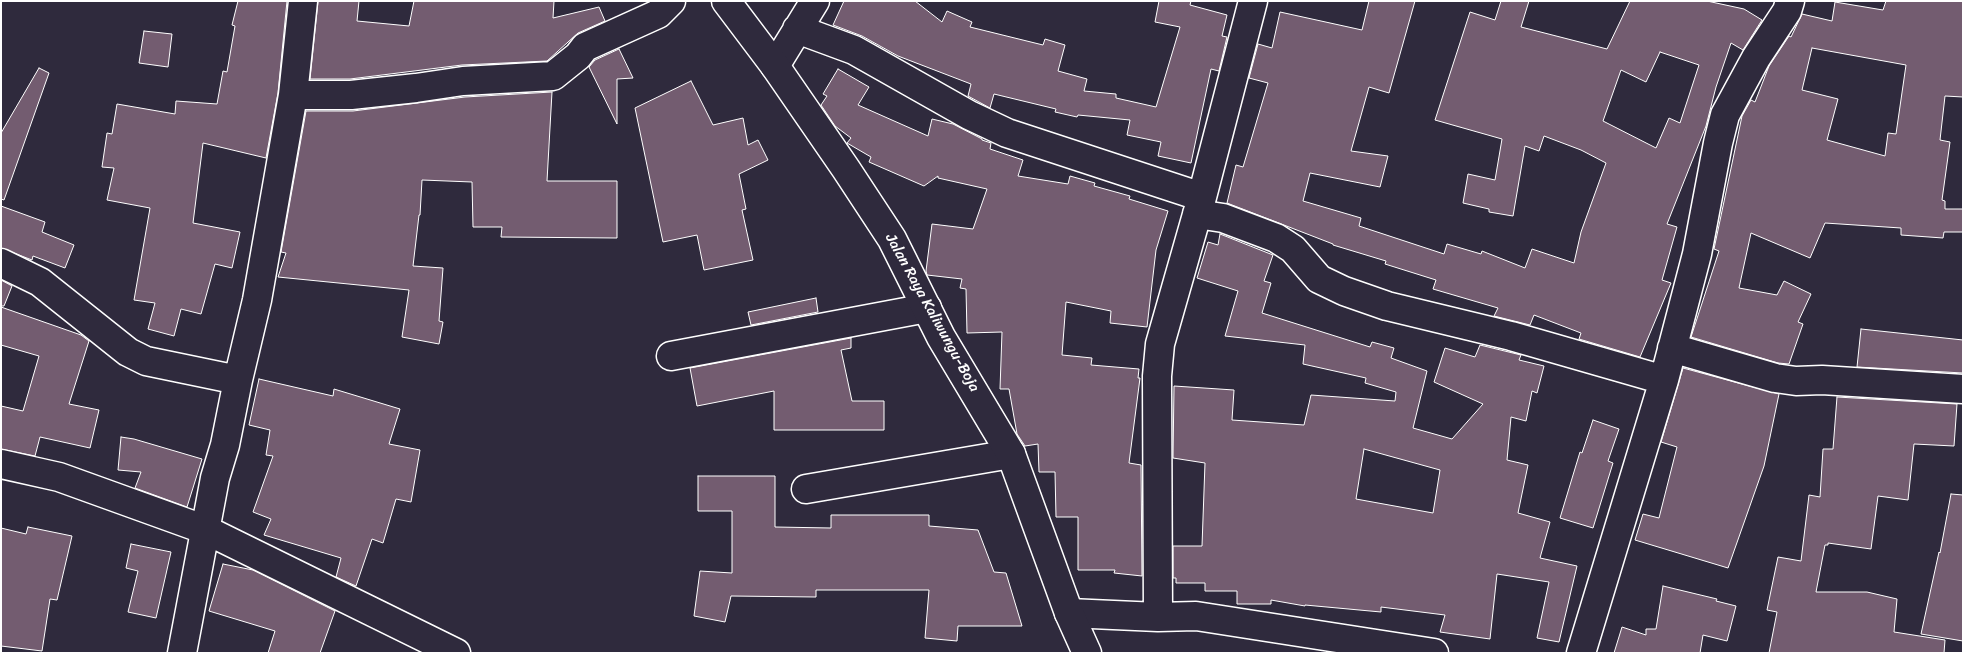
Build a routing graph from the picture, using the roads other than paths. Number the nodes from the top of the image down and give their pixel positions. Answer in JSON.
{"nodes":[{"id":1,"x":303,"y":1,"type":"edge"},
{"id":2,"x":671,"y":1,"type":"edge"},
{"id":3,"x":726,"y":1,"type":"edge"},
{"id":4,"x":815,"y":1,"type":"edge"},
{"id":5,"x":1253,"y":1,"type":"edge"},
{"id":6,"x":1790,"y":1,"type":"edge"},
{"id":7,"x":797,"y":29,"type":"junction"},
{"id":8,"x":775,"y":66,"type":"junction"},
{"id":9,"x":293,"y":95,"type":"junction"},
{"id":10,"x":1199,"y":205,"type":"junction"},
{"id":11,"x":1,"y":263,"type":"edge"},
{"id":12,"x":927,"y":308,"type":"junction"},
{"id":13,"x":1672,"y":348,"type":"junction"},
{"id":14,"x":671,"y":356,"type":"dead end"},
{"id":15,"x":238,"y":380,"type":"junction"},
{"id":16,"x":1664,"y":380,"type":"junction"},
{"id":17,"x":1963,"y":390,"type":"edge"},
{"id":18,"x":1011,"y":454,"type":"junction"},
{"id":19,"x":1,"y":464,"type":"edge"},
{"id":20,"x":806,"y":489,"type":"dead end"},
{"id":21,"x":206,"y":530,"type":"junction"},
{"id":22,"x":1069,"y":613,"type":"junction"},
{"id":23,"x":1158,"y":617,"type":"junction"},
{"id":24,"x":182,"y":653,"type":"edge"},
{"id":25,"x":456,"y":653,"type":"edge"},
{"id":26,"x":1087,"y":653,"type":"edge"},
{"id":27,"x":1434,"y":653,"type":"edge"},
{"id":28,"x":1581,"y":653,"type":"edge"}],
"edges":[{"from":1,"to":9,"type":"street"},
{"from":2,"to":9,"type":"street"},
{"from":3,"to":8,"type":"street","name":"Jalan Raya Kaliwungu-Boja"},
{"from":4,"to":7,"type":"street"},
{"from":5,"to":10,"type":"street"},
{"from":6,"to":13,"type":"street"},
{"from":7,"to":8,"type":"street"},
{"from":7,"to":10,"type":"street"},
{"from":8,"to":12,"type":"street","name":"Jalan Raya Kaliwungu-Boja"},
{"from":9,"to":15,"type":"street"},
{"from":10,"to":16,"type":"street"},
{"from":10,"to":23,"type":"street"},
{"from":11,"to":15,"type":"street"},
{"from":12,"to":14,"type":"street"},
{"from":12,"to":18,"type":"street","name":"Jalan Raya Kaliwungu-Boja"},
{"from":13,"to":16,"type":"street"},
{"from":13,"to":17,"type":"street"},
{"from":15,"to":21,"type":"street"},
{"from":16,"to":28,"type":"street"},
{"from":18,"to":20,"type":"street"},
{"from":18,"to":22,"type":"street","name":"Jalan Raya Kaliwungu-Boja"},
{"from":19,"to":21,"type":"street"},
{"from":21,"to":24,"type":"street"},
{"from":21,"to":25,"type":"street"},
{"from":22,"to":23,"type":"street"},
{"from":22,"to":26,"type":"street","name":"Jalan Raya Kaliwungu-Boja"},
{"from":23,"to":27,"type":"street"}]}
